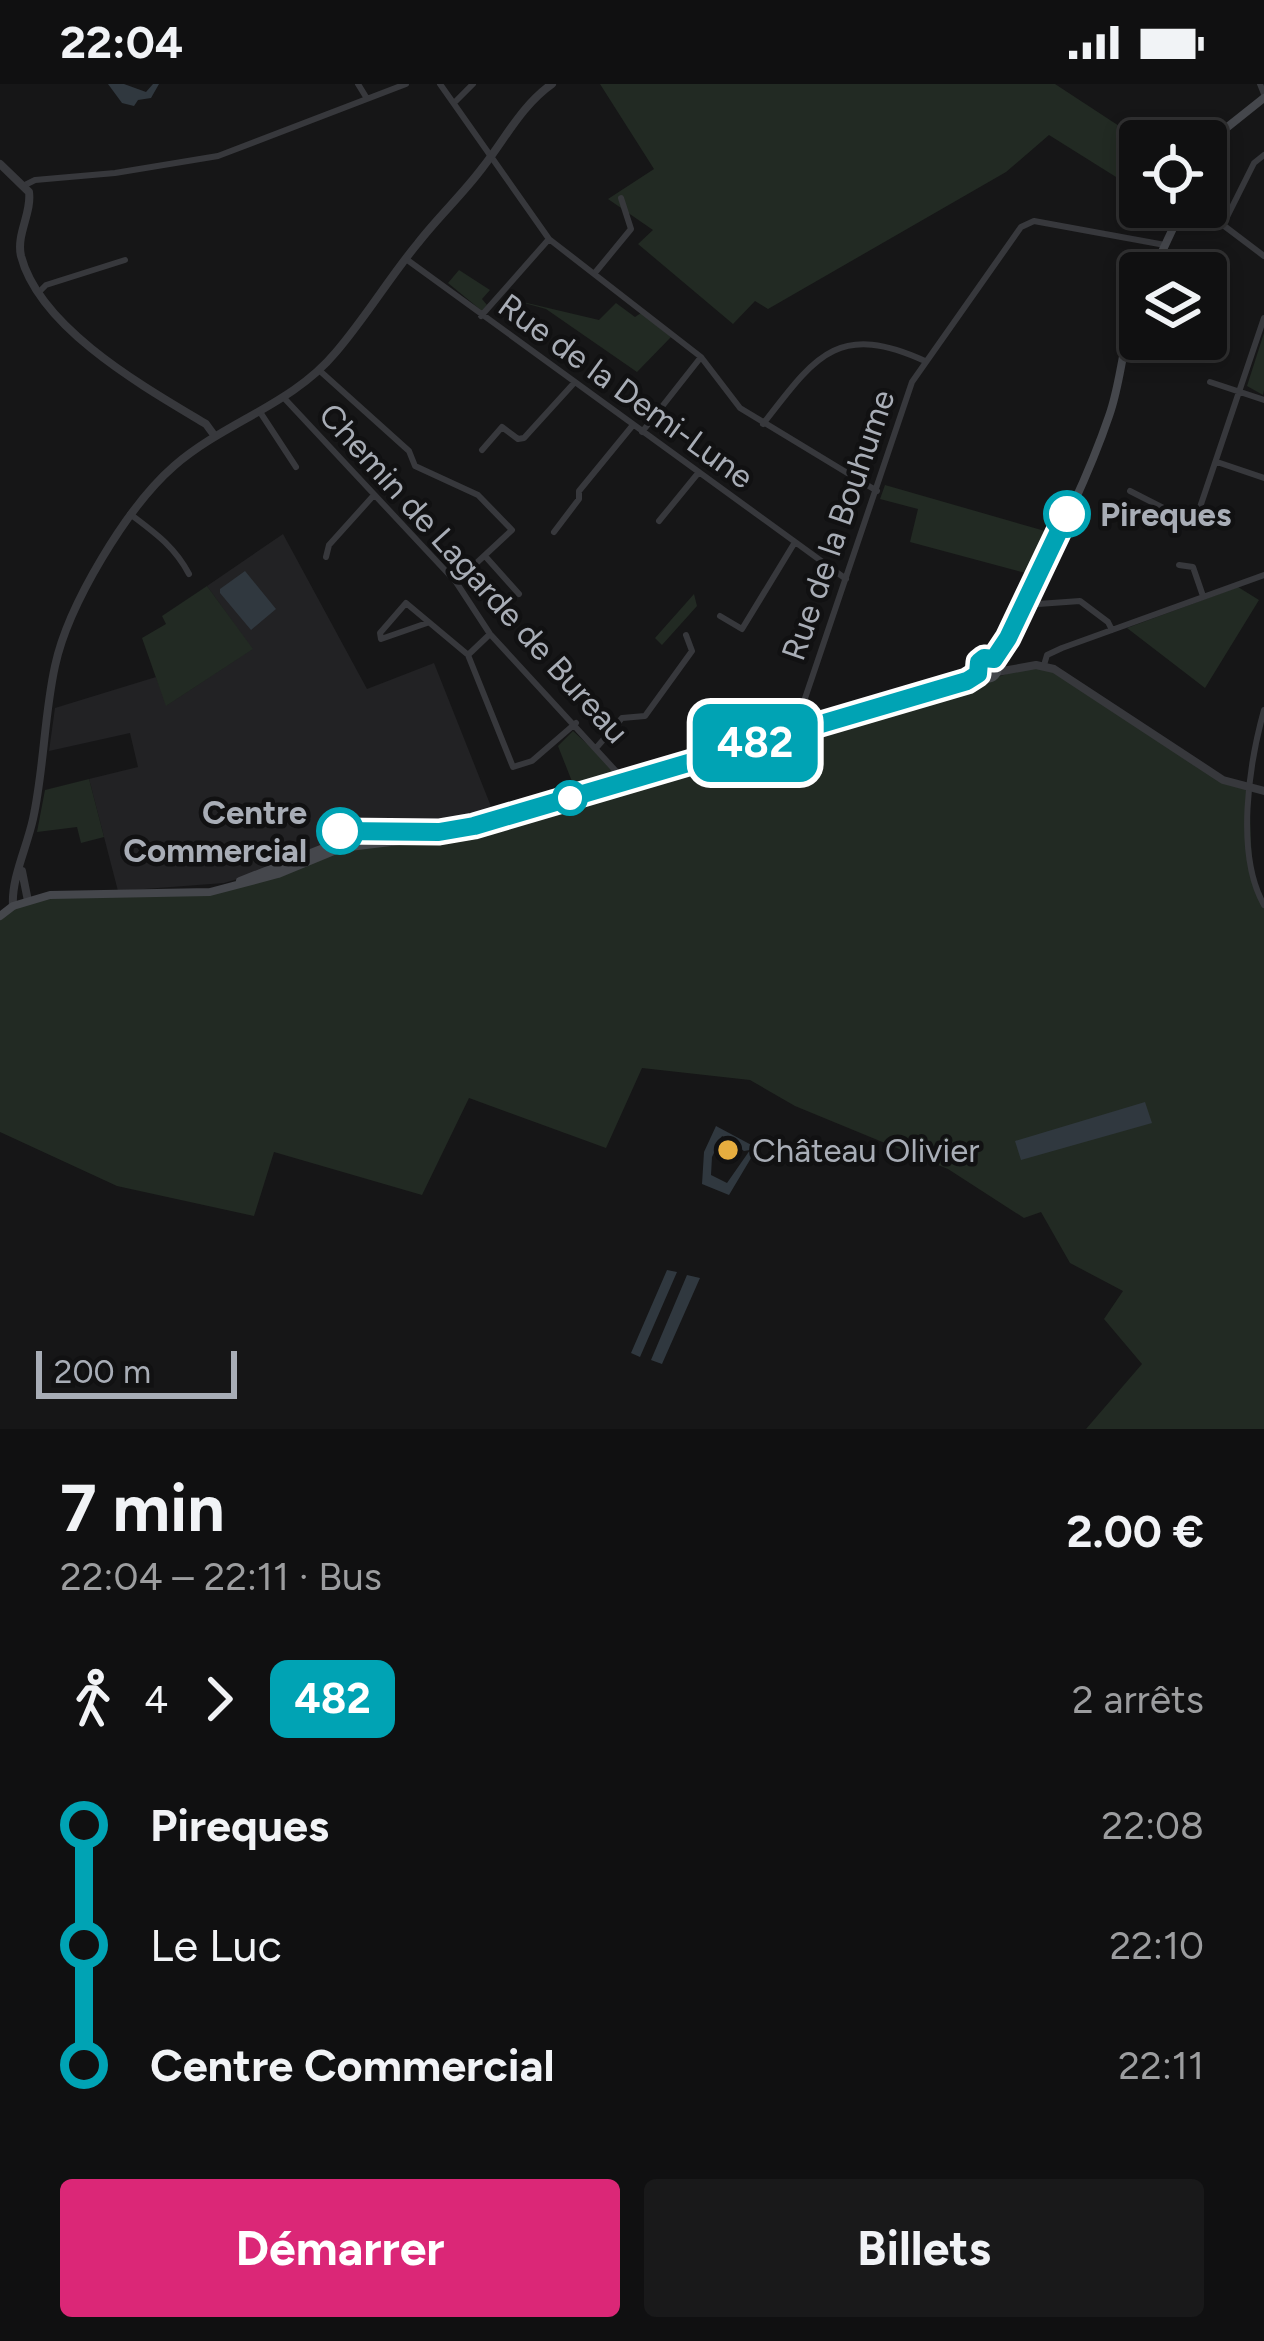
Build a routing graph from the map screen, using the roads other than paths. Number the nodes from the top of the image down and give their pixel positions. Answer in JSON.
{"nodes":[{"id":1,"x":358,"y":84,"type":"edge"},
{"id":2,"x":406,"y":84,"type":"edge"},
{"id":3,"x":440,"y":84,"type":"edge"},
{"id":4,"x":473,"y":84,"type":"edge"},
{"id":5,"x":552,"y":84,"type":"edge"},
{"id":6,"x":1260,"y":84,"type":"edge"},
{"id":7,"x":1264,"y":96,"type":"edge"},
{"id":8,"x":366,"y":97,"type":"junction"},
{"id":9,"x":454,"y":103,"type":"junction"},
{"id":10,"x":1227,"y":126,"type":"edge"},
{"id":11,"x":1264,"y":155,"type":"edge"},
{"id":12,"x":491,"y":158,"type":"junction"},
{"id":13,"x":0,"y":164,"type":"edge"},
{"id":14,"x":25,"y":185,"type":"junction"},
{"id":15,"x":621,"y":199,"type":"dead end"},
{"id":16,"x":1227,"y":217,"type":"edge"},
{"id":17,"x":1173,"y":228,"type":"edge"},
{"id":18,"x":1227,"y":228,"type":"edge"},
{"id":19,"x":549,"y":239,"type":"junction"},
{"id":20,"x":1165,"y":244,"type":"junction"},
{"id":21,"x":1161,"y":252,"type":"edge"},
{"id":22,"x":1264,"y":256,"type":"edge"},
{"id":23,"x":406,"y":259,"type":"junction"},
{"id":24,"x":125,"y":260,"type":"dead end"},
{"id":25,"x":594,"y":274,"type":"junction"},
{"id":26,"x":40,"y":291,"type":"junction"},
{"id":27,"x":481,"y":316,"type":"junction"},
{"id":28,"x":1263,"y":322,"type":"edge"},
{"id":29,"x":701,"y":357,"type":"junction"},
{"id":30,"x":1121,"y":360,"type":"edge"},
{"id":31,"x":925,"y":361,"type":"junction"},
{"id":32,"x":320,"y":371,"type":"junction"},
{"id":33,"x":1210,"y":382,"type":"dead end"},
{"id":34,"x":574,"y":383,"type":"junction"},
{"id":35,"x":1239,"y":392,"type":"junction"},
{"id":36,"x":285,"y":399,"type":"junction"},
{"id":37,"x":1264,"y":400,"type":"edge"},
{"id":38,"x":260,"y":412,"type":"junction"},
{"id":39,"x":633,"y":425,"type":"junction"},
{"id":40,"x":763,"y":425,"type":"junction"},
{"id":41,"x":642,"y":432,"type":"junction"},
{"id":42,"x":214,"y":435,"type":"junction"},
{"id":43,"x":482,"y":450,"type":"dead end"},
{"id":44,"x":1216,"y":462,"type":"junction"},
{"id":45,"x":296,"y":467,"type":"dead end"},
{"id":46,"x":699,"y":472,"type":"junction"},
{"id":47,"x":1264,"y":478,"type":"edge"},
{"id":48,"x":1130,"y":490,"type":"dead end"},
{"id":49,"x":877,"y":491,"type":"junction"},
{"id":50,"x":374,"y":496,"type":"junction"},
{"id":51,"x":130,"y":514,"type":"junction"},
{"id":52,"x":658,"y":520,"type":"dead end"},
{"id":53,"x":554,"y":532,"type":"dead end"},
{"id":54,"x":795,"y":542,"type":"junction"},
{"id":55,"x":485,"y":556,"type":"junction"},
{"id":56,"x":326,"y":557,"type":"dead end"},
{"id":57,"x":1179,"y":565,"type":"dead end"},
{"id":58,"x":189,"y":574,"type":"dead end"},
{"id":59,"x":1264,"y":575,"type":"edge"},
{"id":60,"x":847,"y":579,"type":"junction"},
{"id":61,"x":456,"y":582,"type":"junction"},
{"id":62,"x":519,"y":595,"type":"dead end"},
{"id":63,"x":1203,"y":596,"type":"junction"},
{"id":64,"x":1024,"y":605,"type":"junction"},
{"id":65,"x":719,"y":616,"type":"dead end"},
{"id":66,"x":428,"y":623,"type":"junction"},
{"id":67,"x":1116,"y":628,"type":"junction"},
{"id":68,"x":490,"y":634,"type":"junction"},
{"id":69,"x":686,"y":635,"type":"dead end"},
{"id":70,"x":468,"y":655,"type":"junction"},
{"id":71,"x":994,"y":659,"type":"junction"},
{"id":72,"x":1044,"y":665,"type":"junction"},
{"id":73,"x":998,"y":672,"type":"junction"},
{"id":74,"x":978,"y":674,"type":"junction"},
{"id":75,"x":1264,"y":710,"type":"edge"},
{"id":76,"x":576,"y":723,"type":"junction"},
{"id":77,"x":801,"y":730,"type":"junction"},
{"id":78,"x":598,"y":747,"type":"junction"},
{"id":79,"x":626,"y":781,"type":"junction"},
{"id":80,"x":1249,"y":789,"type":"junction"},
{"id":81,"x":1264,"y":791,"type":"edge"},
{"id":82,"x":451,"y":831,"type":"junction"},
{"id":83,"x":21,"y":870,"type":"junction"},
{"id":84,"x":186,"y":893,"type":"junction"},
{"id":85,"x":28,"y":901,"type":"junction"},
{"id":86,"x":1264,"y":905,"type":"edge"},
{"id":87,"x":13,"y":906,"type":"junction"},
{"id":88,"x":0,"y":916,"type":"edge"}],
"edges":[{"from":1,"to":8,"type":"street"},
{"from":2,"to":8,"type":"street"},
{"from":3,"to":9,"type":"street"},
{"from":4,"to":9,"type":"street"},
{"from":5,"to":12,"type":"street"},
{"from":6,"to":7,"type":"street"},
{"from":7,"to":10,"type":"main road"},
{"from":8,"to":14,"type":"street"},
{"from":9,"to":12,"type":"street"},
{"from":11,"to":16,"type":"street"},
{"from":12,"to":19,"type":"street"},
{"from":12,"to":23,"type":"street"},
{"from":13,"to":14,"type":"street"},
{"from":14,"to":26,"type":"street"},
{"from":15,"to":25,"type":"street"},
{"from":17,"to":20,"type":"main road"},
{"from":18,"to":22,"type":"street"},
{"from":19,"to":25,"type":"street"},
{"from":19,"to":27,"type":"street"},
{"from":20,"to":21,"type":"main road"},
{"from":20,"to":31,"type":"street","name":"Rue de la Bouhume"},
{"from":23,"to":27,"type":"street","name":"Rue de la Demi-Lune"},
{"from":23,"to":32,"type":"street"},
{"from":24,"to":26,"type":"street"},
{"from":25,"to":29,"type":"street"},
{"from":26,"to":42,"type":"street"},
{"from":27,"to":34,"type":"street","name":"Rue de la Demi-Lune"},
{"from":28,"to":35,"type":"street"},
{"from":29,"to":40,"type":"street"},
{"from":29,"to":41,"type":"street"},
{"from":30,"to":64,"type":"main road"},
{"from":31,"to":40,"type":"street"},
{"from":31,"to":49,"type":"street","name":"Rue de la Bouhume"},
{"from":32,"to":36,"type":"street"},
{"from":32,"to":55,"type":"street"},
{"from":33,"to":35,"type":"street"},
{"from":34,"to":39,"type":"street","name":"Rue de la Demi-Lune"},
{"from":34,"to":43,"type":"street"},
{"from":35,"to":37,"type":"street"},
{"from":35,"to":44,"type":"street"},
{"from":36,"to":38,"type":"street"},
{"from":36,"to":50,"type":"street","name":"Chemin de Lagarde de Bureau"},
{"from":38,"to":42,"type":"street"},
{"from":38,"to":45,"type":"street"},
{"from":39,"to":41,"type":"street","name":"Rue de la Demi-Lune"},
{"from":39,"to":53,"type":"street"},
{"from":40,"to":49,"type":"street"},
{"from":41,"to":46,"type":"street","name":"Rue de la Demi-Lune"},
{"from":42,"to":51,"type":"street"},
{"from":44,"to":47,"type":"street"},
{"from":44,"to":48,"type":"street"},
{"from":46,"to":52,"type":"street"},
{"from":46,"to":54,"type":"street","name":"Rue de la Demi-Lune"},
{"from":49,"to":60,"type":"street","name":"Rue de la Bouhume"},
{"from":50,"to":56,"type":"street"},
{"from":50,"to":61,"type":"street","name":"Chemin de Lagarde de Bureau"},
{"from":51,"to":58,"type":"street"},
{"from":51,"to":83,"type":"street"},
{"from":54,"to":60,"type":"street","name":"Rue de la Demi-Lune"},
{"from":54,"to":65,"type":"street"},
{"from":55,"to":61,"type":"street"},
{"from":55,"to":62,"type":"street"},
{"from":57,"to":63,"type":"street"},
{"from":59,"to":63,"type":"street"},
{"from":60,"to":77,"type":"street","name":"Rue de la Bouhume"},
{"from":61,"to":68,"type":"street","name":"Chemin de Lagarde de Bureau"},
{"from":63,"to":67,"type":"street"},
{"from":64,"to":67,"type":"street"},
{"from":64,"to":71,"type":"main road"},
{"from":66,"to":66,"type":"street"},
{"from":66,"to":70,"type":"street"},
{"from":67,"to":72,"type":"street"},
{"from":68,"to":70,"type":"street"},
{"from":68,"to":76,"type":"street","name":"Chemin de Lagarde de Bureau"},
{"from":69,"to":78,"type":"street"},
{"from":70,"to":76,"type":"street"},
{"from":71,"to":73,"type":"main road"},
{"from":71,"to":74,"type":"main road"},
{"from":72,"to":73,"type":"street"},
{"from":72,"to":80,"type":"street"},
{"from":73,"to":74,"type":"main road"},
{"from":74,"to":77,"type":"main road"},
{"from":75,"to":80,"type":"street"},
{"from":76,"to":78,"type":"street","name":"Chemin de Lagarde de Bureau"},
{"from":77,"to":79,"type":"main road"},
{"from":78,"to":79,"type":"street","name":"Chemin de Lagarde de Bureau"},
{"from":79,"to":82,"type":"main road"},
{"from":80,"to":81,"type":"street"},
{"from":80,"to":86,"type":"street"},
{"from":82,"to":84,"type":"main road"},
{"from":82,"to":84,"type":"main road"},
{"from":83,"to":85,"type":"street"},
{"from":83,"to":87,"type":"street"},
{"from":84,"to":85,"type":"main road"},
{"from":85,"to":87,"type":"main road"},
{"from":87,"to":88,"type":"main road"}]}
